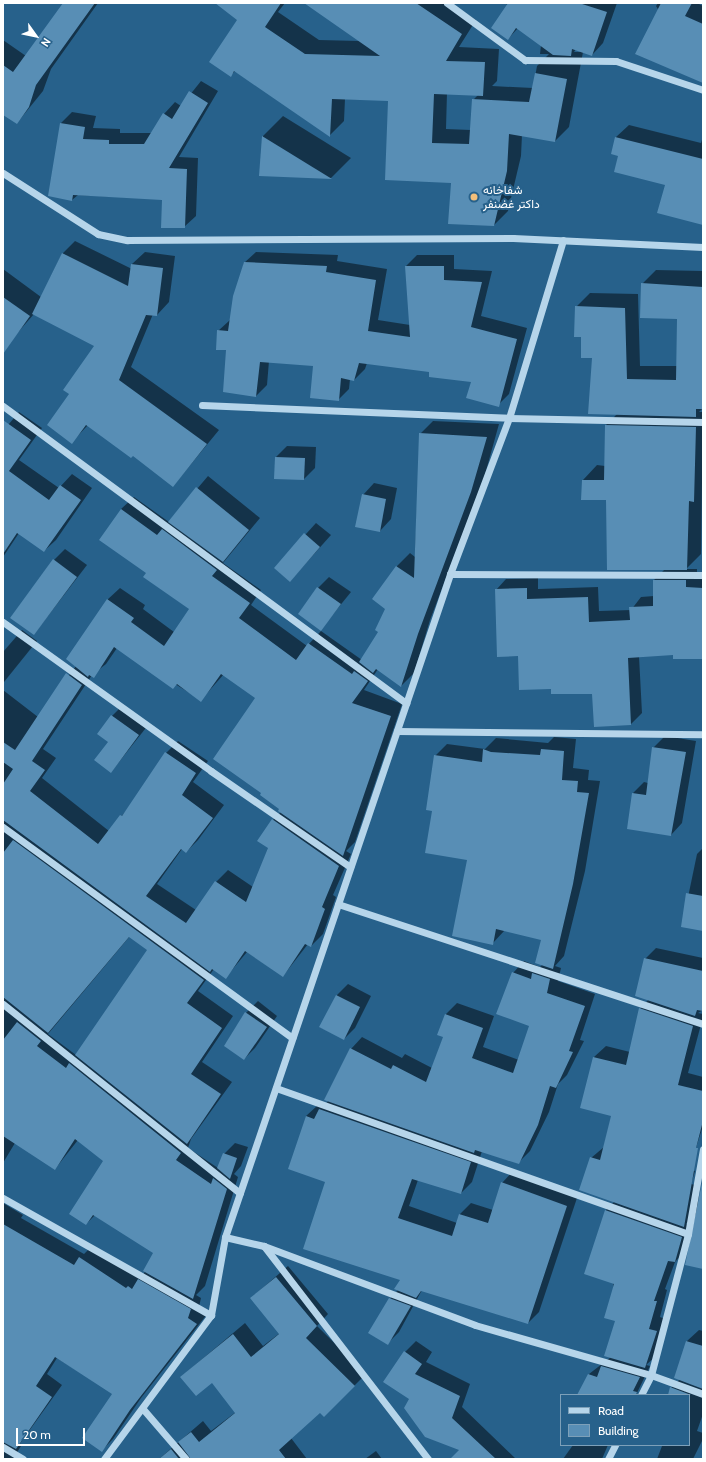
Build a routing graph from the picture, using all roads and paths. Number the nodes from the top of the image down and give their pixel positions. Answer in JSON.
{"nodes":[{"id":1,"x":447,"y":3,"type":"edge"},
{"id":2,"x":703,"y":90,"type":"edge"},
{"id":3,"x":3,"y":173,"type":"edge"},
{"id":4,"x":563,"y":240,"type":"junction"},
{"id":5,"x":703,"y":247,"type":"edge"},
{"id":6,"x":202,"y":405,"type":"dead end"},
{"id":7,"x":3,"y":406,"type":"edge"},
{"id":8,"x":509,"y":418,"type":"junction"},
{"id":9,"x":703,"y":422,"type":"edge"},
{"id":10,"x":450,"y":574,"type":"junction"},
{"id":11,"x":703,"y":575,"type":"edge"},
{"id":12,"x":3,"y":622,"type":"edge"},
{"id":13,"x":406,"y":703,"type":"junction"},
{"id":14,"x":397,"y":731,"type":"junction"},
{"id":15,"x":703,"y":734,"type":"edge"},
{"id":16,"x":3,"y":827,"type":"edge"},
{"id":17,"x":350,"y":867,"type":"junction"},
{"id":18,"x":338,"y":904,"type":"junction"},
{"id":19,"x":3,"y":1004,"type":"edge"},
{"id":20,"x":703,"y":1024,"type":"edge"},
{"id":21,"x":292,"y":1038,"type":"junction"},
{"id":22,"x":276,"y":1088,"type":"junction"},
{"id":23,"x":703,"y":1149,"type":"edge"},
{"id":24,"x":240,"y":1193,"type":"junction"},
{"id":25,"x":3,"y":1198,"type":"edge"},
{"id":26,"x":688,"y":1234,"type":"junction"},
{"id":27,"x":225,"y":1237,"type":"junction"},
{"id":28,"x":264,"y":1246,"type":"junction"},
{"id":29,"x":211,"y":1315,"type":"junction"},
{"id":30,"x":651,"y":1375,"type":"junction"},
{"id":31,"x":642,"y":1394,"type":"edge"},
{"id":32,"x":703,"y":1394,"type":"edge"},
{"id":33,"x":143,"y":1409,"type":"junction"},
{"id":34,"x":614,"y":1446,"type":"edge"},
{"id":35,"x":3,"y":1447,"type":"edge"},
{"id":36,"x":23,"y":1459,"type":"edge"},
{"id":37,"x":104,"y":1459,"type":"edge"},
{"id":38,"x":186,"y":1459,"type":"edge"},
{"id":39,"x":428,"y":1459,"type":"edge"},
{"id":40,"x":608,"y":1459,"type":"edge"}],
"edges":[{"from":1,"to":2,"type":"street"},
{"from":3,"to":4,"type":"street"},
{"from":4,"to":5,"type":"street"},
{"from":4,"to":8,"type":"street"},
{"from":6,"to":8,"type":"street"},
{"from":7,"to":13,"type":"street"},
{"from":8,"to":9,"type":"street"},
{"from":8,"to":10,"type":"street"},
{"from":10,"to":11,"type":"street"},
{"from":10,"to":13,"type":"street"},
{"from":12,"to":17,"type":"street"},
{"from":13,"to":14,"type":"street"},
{"from":14,"to":15,"type":"street"},
{"from":14,"to":17,"type":"street"},
{"from":16,"to":21,"type":"street"},
{"from":17,"to":18,"type":"street"},
{"from":18,"to":20,"type":"street"},
{"from":18,"to":21,"type":"street"},
{"from":19,"to":24,"type":"street"},
{"from":21,"to":22,"type":"street"},
{"from":22,"to":24,"type":"street"},
{"from":22,"to":26,"type":"street"},
{"from":23,"to":26,"type":"street"},
{"from":24,"to":27,"type":"street"},
{"from":25,"to":29,"type":"street"},
{"from":26,"to":30,"type":"street"},
{"from":27,"to":28,"type":"street"},
{"from":27,"to":29,"type":"street"},
{"from":28,"to":30,"type":"street"},
{"from":28,"to":39,"type":"street"},
{"from":29,"to":33,"type":"street"},
{"from":30,"to":31,"type":"street"},
{"from":30,"to":32,"type":"street"},
{"from":33,"to":37,"type":"street"},
{"from":33,"to":38,"type":"street"},
{"from":34,"to":40,"type":"street"},
{"from":35,"to":36,"type":"street"}]}
